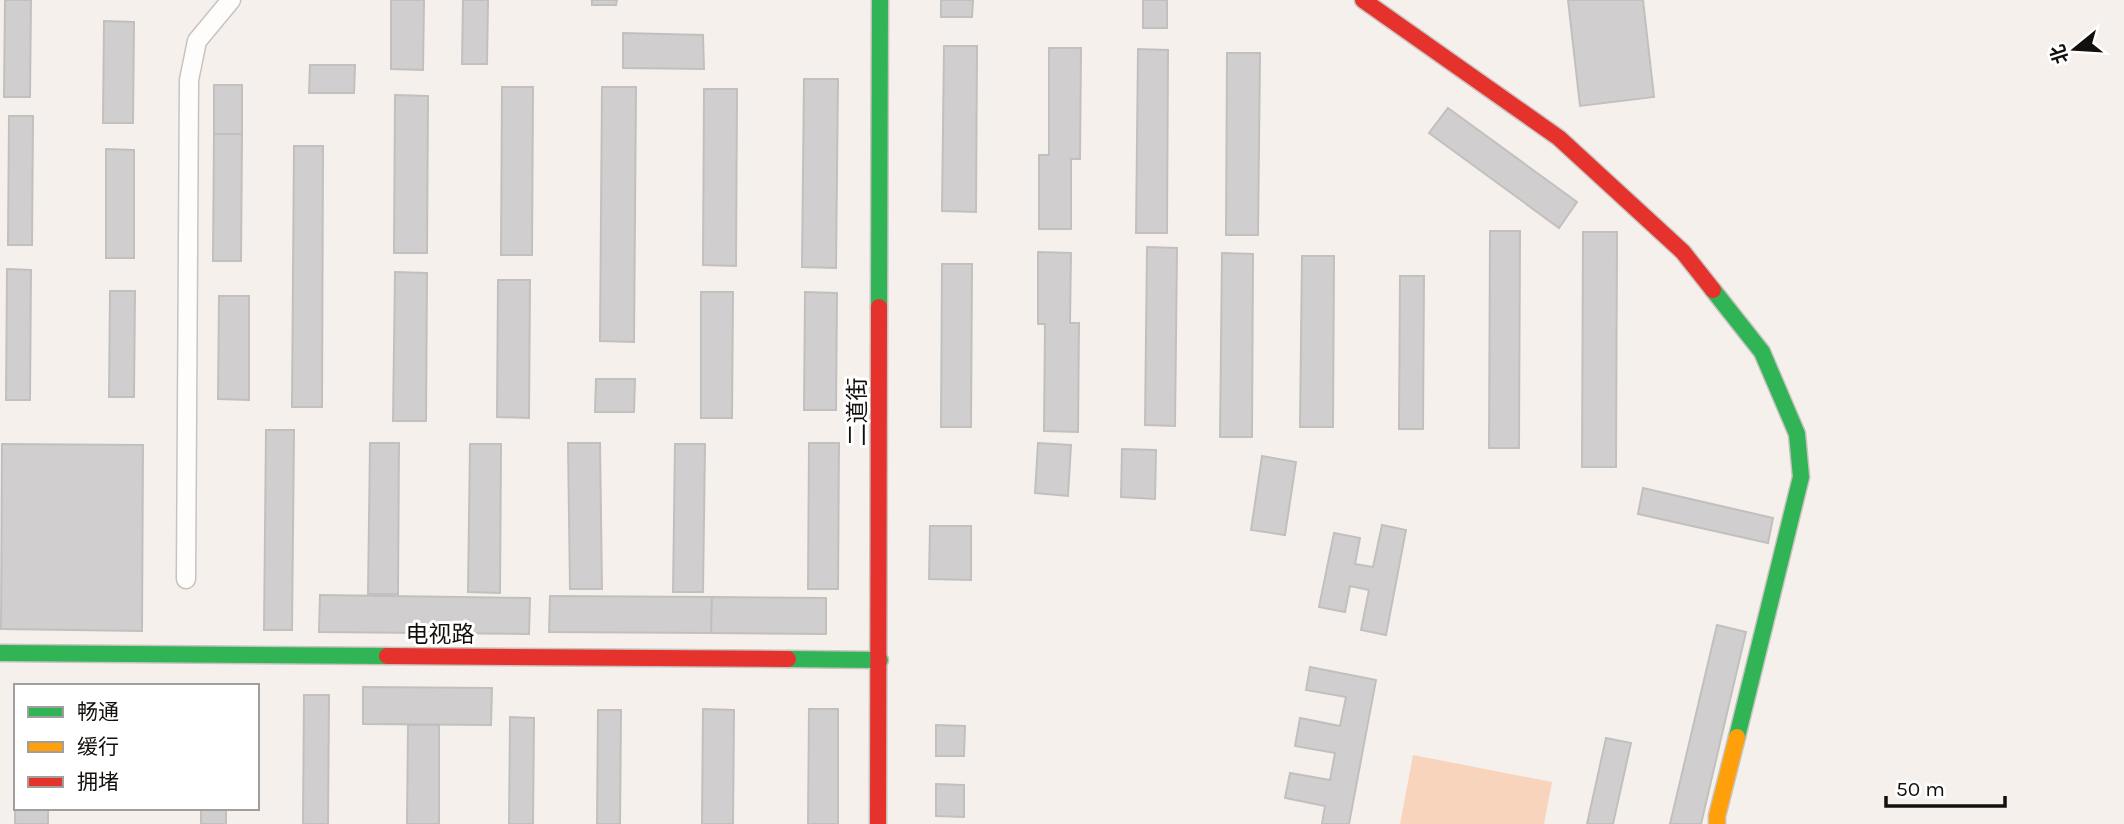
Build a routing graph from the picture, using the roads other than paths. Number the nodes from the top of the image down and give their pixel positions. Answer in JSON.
{"nodes":[{"id":1,"x":231,"y":0,"type":"edge"},
{"id":2,"x":880,"y":0,"type":"edge"},
{"id":3,"x":1363,"y":0,"type":"edge"},
{"id":4,"x":186,"y":579,"type":"dead end"},
{"id":5,"x":0,"y":653,"type":"edge"},
{"id":6,"x":880,"y":660,"type":"junction"},
{"id":7,"x":878,"y":824,"type":"edge"},
{"id":8,"x":1717,"y":824,"type":"edge"}],
"edges":[{"from":1,"to":4,"type":"street"},
{"from":2,"to":6,"type":"street","name":"二道街"},
{"from":3,"to":8,"type":"street"},
{"from":5,"to":6,"type":"street","name":"电视路"},
{"from":6,"to":7,"type":"street","name":"二道街"}]}
